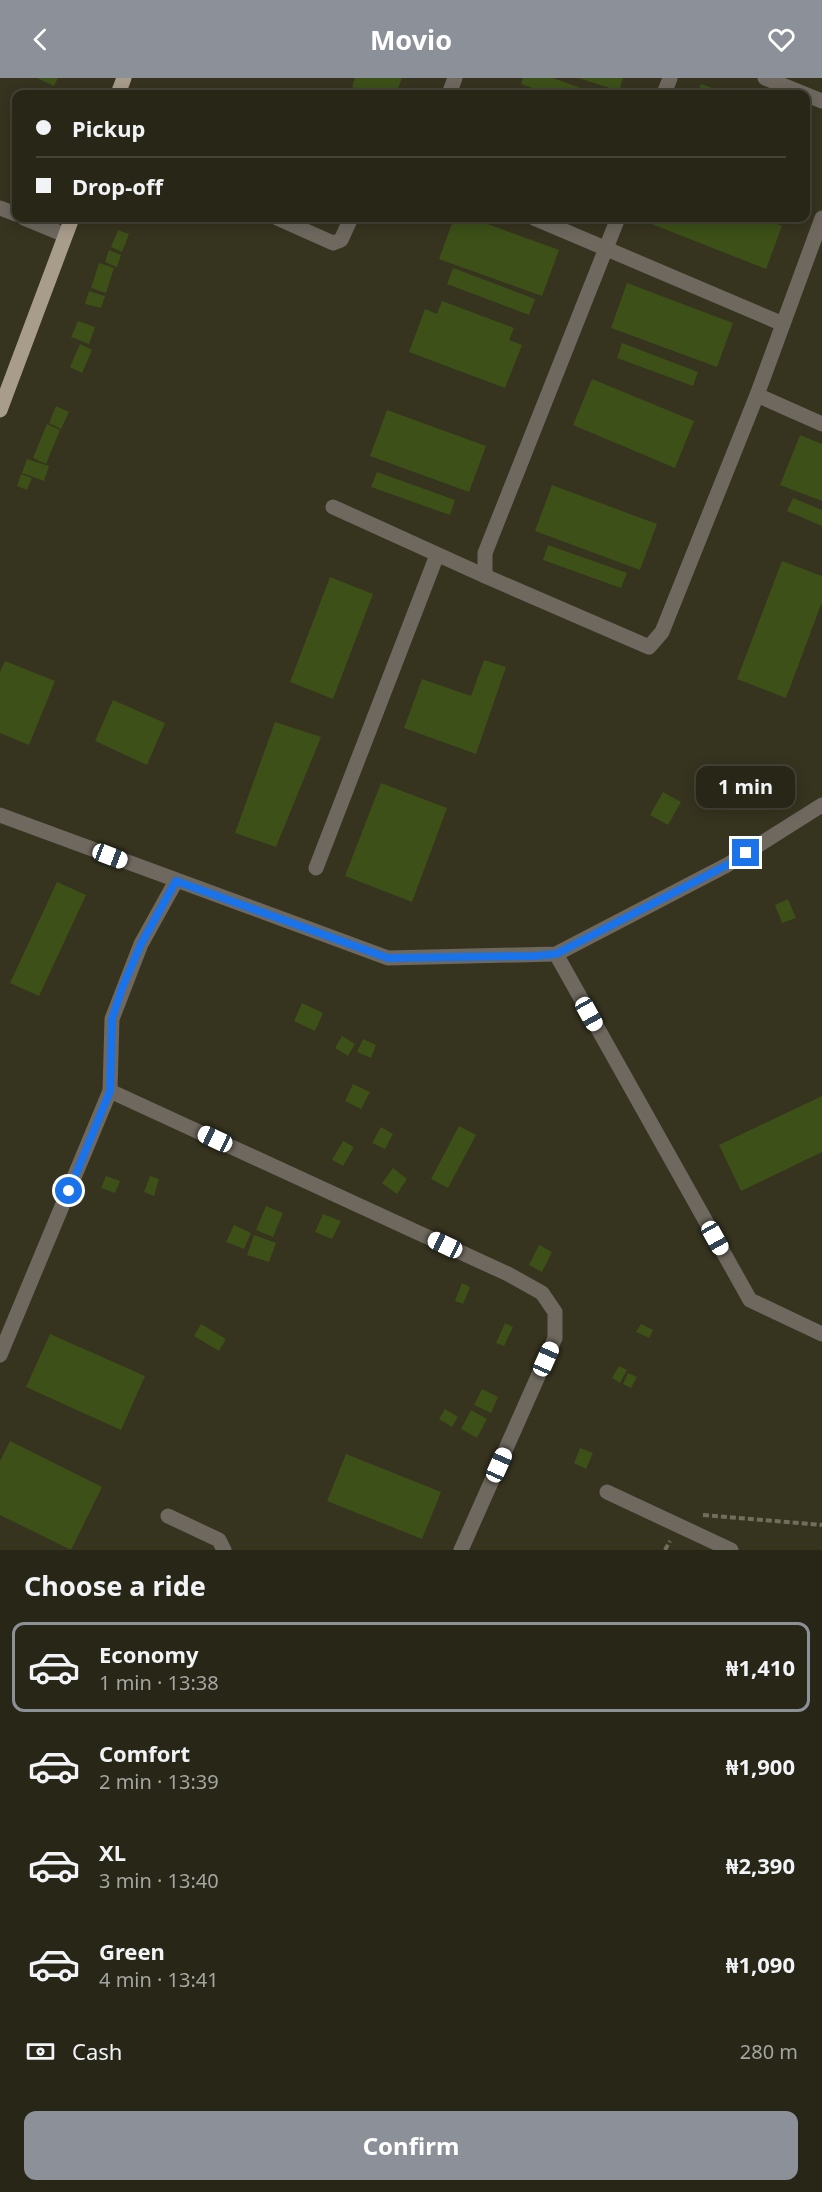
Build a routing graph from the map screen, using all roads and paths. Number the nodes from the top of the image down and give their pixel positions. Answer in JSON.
{"nodes":[{"id":1,"x":765,"y":78,"type":"edge"},
{"id":2,"x":796,"y":90,"type":"edge"},
{"id":3,"x":822,"y":218,"type":"edge"},
{"id":4,"x":34,"y":222,"type":"edge"},
{"id":5,"x":70,"y":222,"type":"edge"},
{"id":6,"x":286,"y":222,"type":"edge"},
{"id":7,"x":349,"y":222,"type":"edge"},
{"id":8,"x":543,"y":222,"type":"edge"},
{"id":9,"x":616,"y":222,"type":"edge"},
{"id":10,"x":65,"y":235,"type":"junction"},
{"id":11,"x":606,"y":250,"type":"junction"},
{"id":12,"x":783,"y":324,"type":"junction"},
{"id":13,"x":757,"y":396,"type":"junction"},
{"id":14,"x":0,"y":410,"type":"edge"},
{"id":15,"x":822,"y":424,"type":"edge"},
{"id":16,"x":333,"y":507,"type":"dead end"},
{"id":17,"x":438,"y":555,"type":"junction"},
{"id":18,"x":485,"y":576,"type":"junction"},
{"id":19,"x":822,"y":805,"type":"edge"},
{"id":20,"x":0,"y":815,"type":"edge"},
{"id":21,"x":316,"y":868,"type":"dead end"},
{"id":22,"x":176,"y":881,"type":"junction"},
{"id":23,"x":556,"y":954,"type":"junction"},
{"id":24,"x":110,"y":1091,"type":"junction"},
{"id":25,"x":822,"y":1334,"type":"edge"},
{"id":26,"x":0,"y":1355,"type":"edge"},
{"id":27,"x":607,"y":1491,"type":"dead end"},
{"id":28,"x":168,"y":1516,"type":"dead end"},
{"id":29,"x":822,"y":1525,"type":"edge"},
{"id":30,"x":678,"y":1526,"type":"junction"},
{"id":31,"x":224,"y":1550,"type":"edge"},
{"id":32,"x":461,"y":1550,"type":"edge"},
{"id":33,"x":665,"y":1550,"type":"edge"},
{"id":34,"x":731,"y":1550,"type":"edge"}],
"edges":[{"from":1,"to":2,"type":"street"},
{"from":3,"to":12,"type":"street"},
{"from":4,"to":10,"type":"street"},
{"from":5,"to":10,"type":"main road"},
{"from":6,"to":7,"type":"street"},
{"from":8,"to":11,"type":"street"},
{"from":9,"to":11,"type":"street"},
{"from":10,"to":14,"type":"main road"},
{"from":11,"to":12,"type":"street"},
{"from":11,"to":18,"type":"street"},
{"from":12,"to":13,"type":"street"},
{"from":13,"to":15,"type":"street"},
{"from":13,"to":18,"type":"street"},
{"from":16,"to":17,"type":"street"},
{"from":17,"to":18,"type":"street"},
{"from":17,"to":21,"type":"street"},
{"from":19,"to":23,"type":"street"},
{"from":20,"to":22,"type":"street"},
{"from":22,"to":23,"type":"street"},
{"from":22,"to":24,"type":"street"},
{"from":23,"to":25,"type":"street"},
{"from":24,"to":26,"type":"street"},
{"from":24,"to":32,"type":"street"},
{"from":27,"to":30,"type":"street"},
{"from":28,"to":31,"type":"street"},
{"from":29,"to":30,"type":"path"},
{"from":30,"to":33,"type":"path"},
{"from":30,"to":34,"type":"street"}]}
